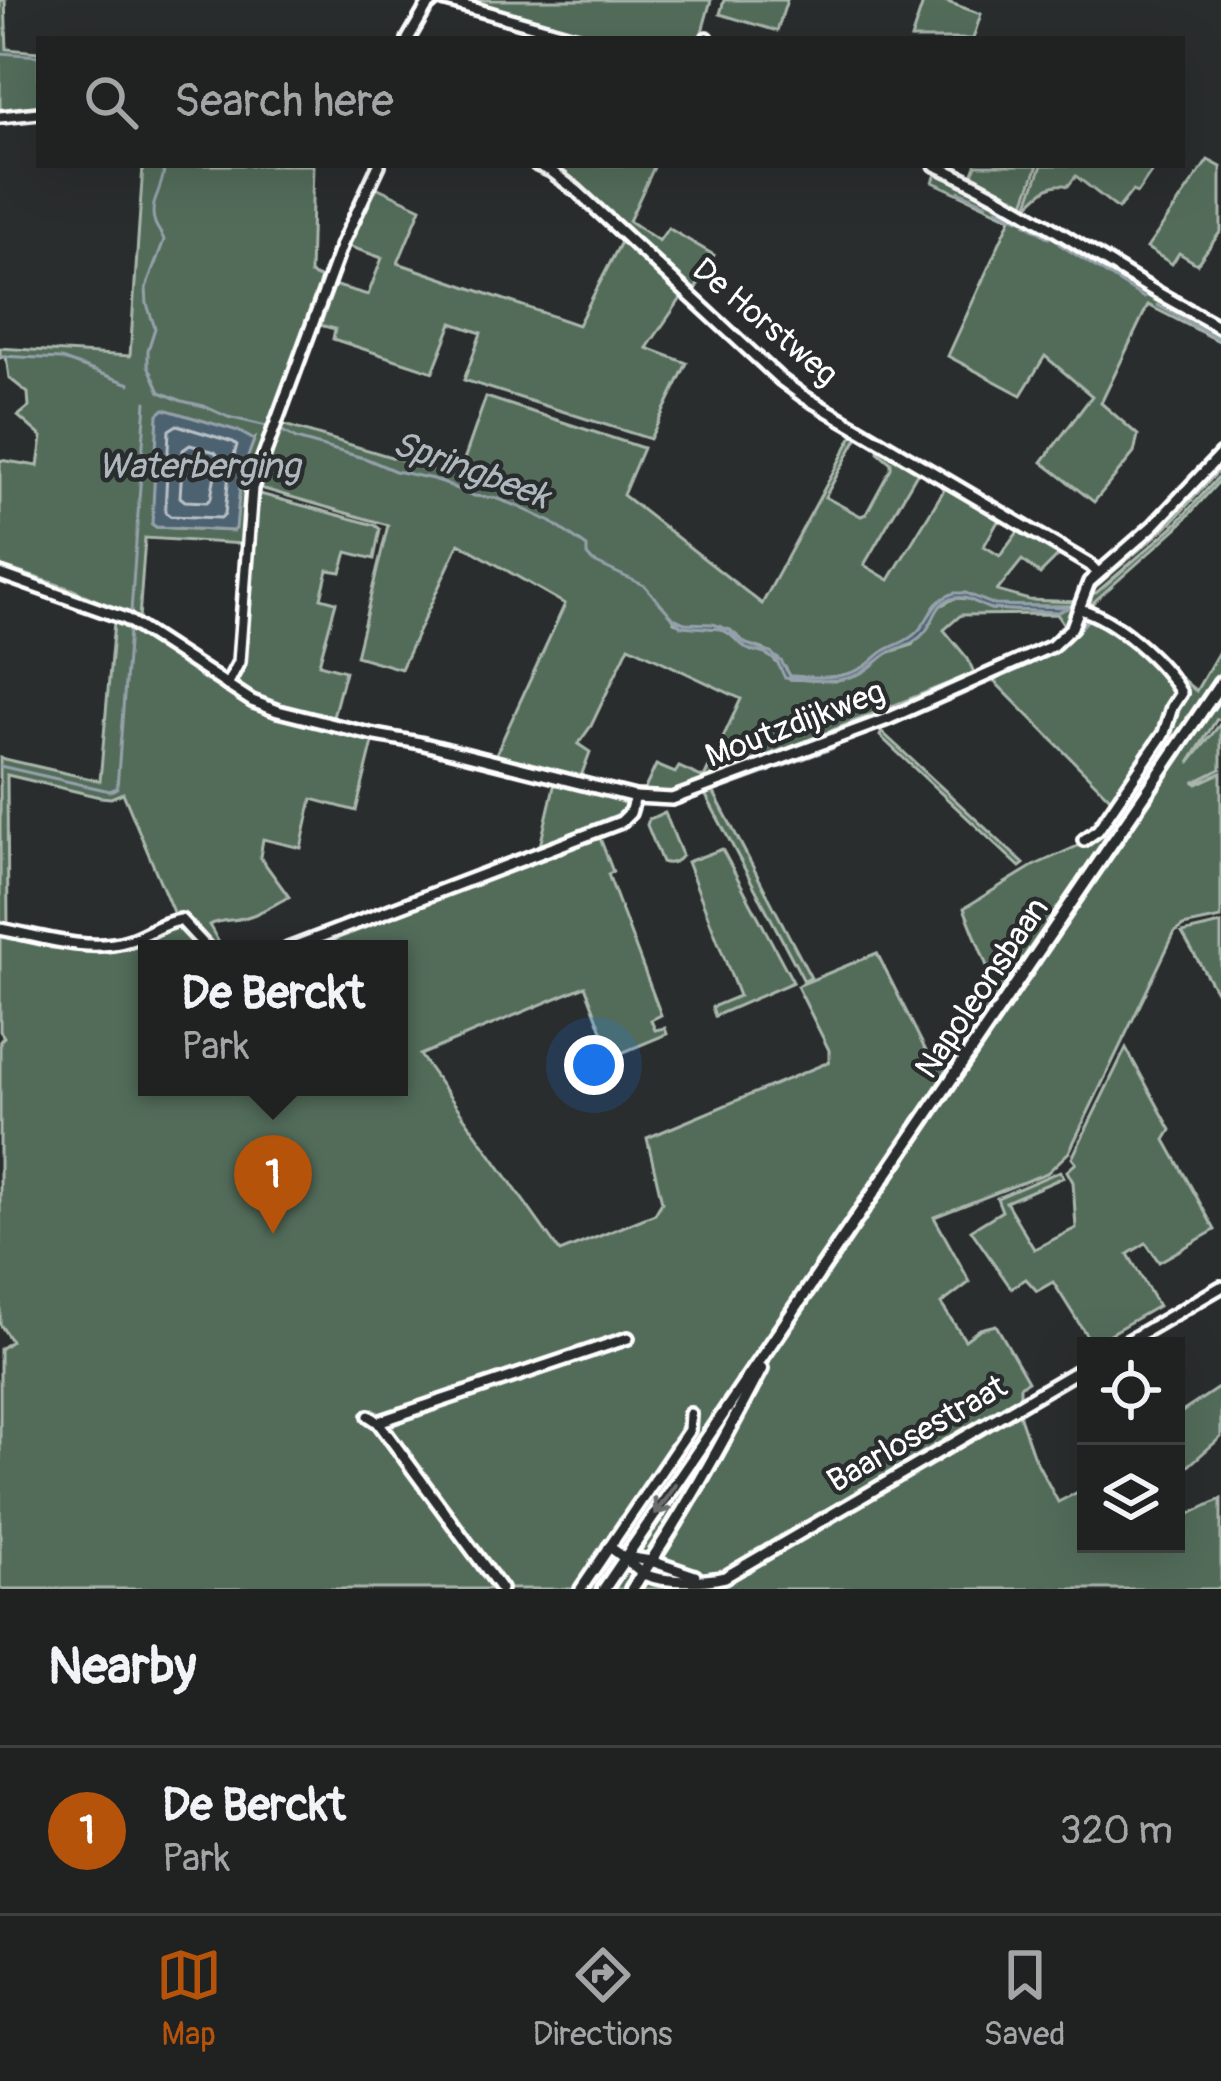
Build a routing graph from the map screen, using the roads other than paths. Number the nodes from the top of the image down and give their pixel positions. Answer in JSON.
{"nodes":[{"id":1,"x":439,"y":0,"type":"edge"},
{"id":2,"x":410,"y":36,"type":"edge"},
{"id":3,"x":570,"y":36,"type":"edge"},
{"id":4,"x":36,"y":113,"type":"edge"},
{"id":5,"x":0,"y":117,"type":"edge"},
{"id":6,"x":378,"y":168,"type":"edge"},
{"id":7,"x":544,"y":168,"type":"edge"},
{"id":8,"x":941,"y":168,"type":"edge"},
{"id":9,"x":1221,"y":328,"type":"edge"},
{"id":10,"x":1221,"y":454,"type":"edge"},
{"id":11,"x":1098,"y":573,"type":"junction"},
{"id":12,"x":0,"y":574,"type":"edge"},
{"id":13,"x":1080,"y":609,"type":"junction"},
{"id":14,"x":1221,"y":682,"type":"edge"},
{"id":15,"x":227,"y":685,"type":"junction"},
{"id":16,"x":635,"y":797,"type":"junction"},
{"id":17,"x":1084,"y":840,"type":"dead end"},
{"id":18,"x":0,"y":929,"type":"edge"},
{"id":19,"x":200,"y":940,"type":"edge"},
{"id":20,"x":312,"y":940,"type":"edge"},
{"id":21,"x":1221,"y":1287,"type":"edge"},
{"id":22,"x":785,"y":1324,"type":"junction"},
{"id":23,"x":1135,"y":1337,"type":"edge"},
{"id":24,"x":628,"y":1338,"type":"dead end"},
{"id":25,"x":1077,"y":1371,"type":"edge"},
{"id":26,"x":690,"y":1414,"type":"dead end"},
{"id":27,"x":609,"y":1547,"type":"junction"},
{"id":28,"x":626,"y":1557,"type":"junction"},
{"id":29,"x":651,"y":1562,"type":"junction"},
{"id":30,"x":643,"y":1574,"type":"junction"},
{"id":31,"x":714,"y":1580,"type":"junction"},
{"id":32,"x":501,"y":1589,"type":"edge"},
{"id":33,"x":581,"y":1589,"type":"edge"},
{"id":34,"x":604,"y":1589,"type":"edge"},
{"id":35,"x":632,"y":1589,"type":"edge"}],
"edges":[{"from":1,"to":2,"type":"street"},
{"from":1,"to":3,"type":"street"},
{"from":4,"to":5,"type":"street"},
{"from":6,"to":15,"type":"street"},
{"from":7,"to":11,"type":"street","name":"De Horstweg"},
{"from":8,"to":9,"type":"street"},
{"from":10,"to":11,"type":"street","name":"Moutzdijkweg"},
{"from":11,"to":13,"type":"street","name":"Moutzdijkweg"},
{"from":12,"to":15,"type":"street"},
{"from":13,"to":16,"type":"street","name":"Moutzdijkweg"},
{"from":13,"to":17,"type":"street"},
{"from":14,"to":22,"type":"main road","name":"Napoleonsbaan"},
{"from":15,"to":16,"type":"street"},
{"from":16,"to":20,"type":"street"},
{"from":18,"to":19,"type":"street"},
{"from":21,"to":23,"type":"street"},
{"from":22,"to":28,"type":"main road","name":"Napoleonsbaan","one_way":true},
{"from":22,"to":29,"type":"main road","name":"Napoleonsbaan"},
{"from":24,"to":32,"type":"street"},
{"from":25,"to":31,"type":"street","name":"Baarlosestraat"},
{"from":26,"to":27,"type":"street"},
{"from":27,"to":28,"type":"street"},
{"from":27,"to":33,"type":"street"},
{"from":28,"to":29,"type":"street"},
{"from":28,"to":30,"type":"street"},
{"from":28,"to":34,"type":"main road","name":"Napoleonsbaan"},
{"from":29,"to":30,"type":"main road","name":"Napoleonsbaan"},
{"from":29,"to":31,"type":"street"},
{"from":30,"to":31,"type":"street"},
{"from":30,"to":35,"type":"main road","name":"Napoleonsbaan"}]}
